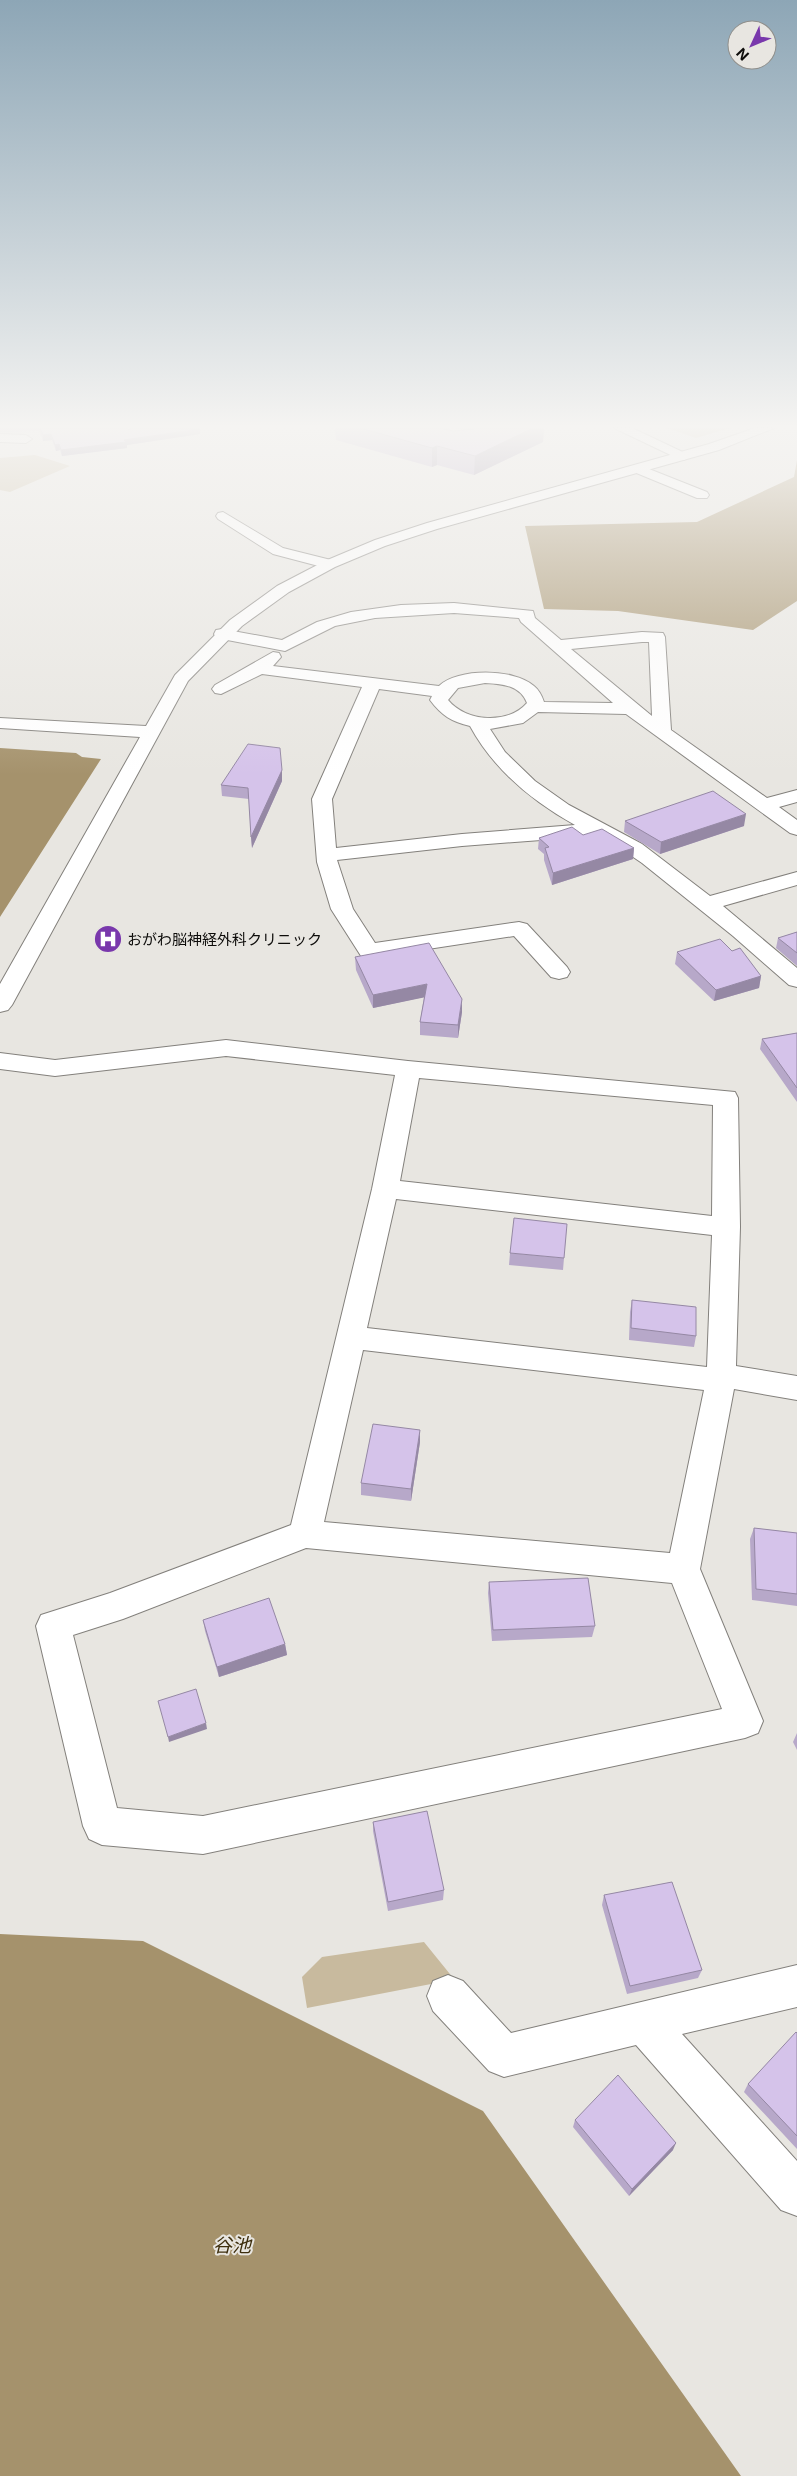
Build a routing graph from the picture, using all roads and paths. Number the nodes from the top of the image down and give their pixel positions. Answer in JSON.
{"nodes":[{"id":1,"x":266,"y":544,"type":"edge"},
{"id":2,"x":379,"y":544,"type":"edge"},
{"id":3,"x":330,"y":564,"type":"junction"},
{"id":4,"x":222,"y":634,"type":"junction"},
{"id":5,"x":557,"y":645,"type":"junction"},
{"id":6,"x":285,"y":646,"type":"junction"},
{"id":7,"x":258,"y":670,"type":"junction"},
{"id":8,"x":373,"y":683,"type":"junction"},
{"id":9,"x":221,"y":689,"type":"dead end"},
{"id":10,"x":442,"y":692,"type":"junction"},
{"id":11,"x":534,"y":707,"type":"junction"},
{"id":12,"x":630,"y":709,"type":"junction"},
{"id":13,"x":477,"y":722,"type":"junction"},
{"id":14,"x":0,"y":723,"type":"edge"},
{"id":15,"x":150,"y":732,"type":"junction"},
{"id":16,"x":662,"y":732,"type":"junction"},
{"id":17,"x":797,"y":796,"type":"edge"},
{"id":18,"x":764,"y":805,"type":"junction"},
{"id":19,"x":597,"y":829,"type":"junction"},
{"id":20,"x":797,"y":830,"type":"edge"},
{"id":21,"x":328,"y":855,"type":"junction"},
{"id":22,"x":797,"y":878,"type":"edge"},
{"id":23,"x":707,"y":904,"type":"junction"},
{"id":24,"x":559,"y":972,"type":"dead end"},
{"id":25,"x":797,"y":980,"type":"edge"},
{"id":26,"x":0,"y":1005,"type":"edge"},
{"id":27,"x":0,"y":1061,"type":"edge"},
{"id":28,"x":408,"y":1069,"type":"junction"},
{"id":29,"x":385,"y":1189,"type":"junction"},
{"id":30,"x":726,"y":1227,"type":"junction"},
{"id":31,"x":351,"y":1336,"type":"junction"},
{"id":32,"x":721,"y":1377,"type":"junction"},
{"id":33,"x":797,"y":1388,"type":"edge"},
{"id":34,"x":305,"y":1534,"type":"junction"},
{"id":35,"x":683,"y":1569,"type":"junction"},
{"id":36,"x":797,"y":1986,"type":"edge"},
{"id":37,"x":448,"y":1996,"type":"dead end"},
{"id":38,"x":644,"y":2023,"type":"junction"},
{"id":39,"x":797,"y":2194,"type":"edge"}],
"edges":[{"from":1,"to":3,"type":"street"},
{"from":2,"to":3,"type":"street"},
{"from":3,"to":4,"type":"street"},
{"from":4,"to":6,"type":"street"},
{"from":4,"to":15,"type":"street"},
{"from":5,"to":6,"type":"street"},
{"from":5,"to":12,"type":"street"},
{"from":5,"to":16,"type":"street"},
{"from":6,"to":7,"type":"street"},
{"from":7,"to":8,"type":"street"},
{"from":7,"to":9,"type":"street"},
{"from":8,"to":10,"type":"street"},
{"from":8,"to":21,"type":"street"},
{"from":10,"to":11,"type":"street"},
{"from":10,"to":13,"type":"street"},
{"from":11,"to":12,"type":"street"},
{"from":11,"to":13,"type":"street"},
{"from":12,"to":16,"type":"street"},
{"from":13,"to":19,"type":"street"},
{"from":14,"to":15,"type":"street"},
{"from":15,"to":26,"type":"street"},
{"from":16,"to":18,"type":"street"},
{"from":17,"to":18,"type":"street"},
{"from":18,"to":20,"type":"street"},
{"from":19,"to":21,"type":"street"},
{"from":19,"to":23,"type":"street"},
{"from":21,"to":24,"type":"street"},
{"from":22,"to":23,"type":"street"},
{"from":23,"to":25,"type":"street"},
{"from":27,"to":28,"type":"street"},
{"from":28,"to":29,"type":"street"},
{"from":28,"to":30,"type":"street"},
{"from":29,"to":30,"type":"street"},
{"from":29,"to":31,"type":"street"},
{"from":30,"to":32,"type":"street"},
{"from":31,"to":32,"type":"street"},
{"from":31,"to":34,"type":"street"},
{"from":32,"to":33,"type":"street"},
{"from":32,"to":35,"type":"street"},
{"from":34,"to":35,"type":"street"},
{"from":34,"to":35,"type":"street"},
{"from":36,"to":38,"type":"street"},
{"from":37,"to":38,"type":"street"},
{"from":38,"to":39,"type":"street"}]}
